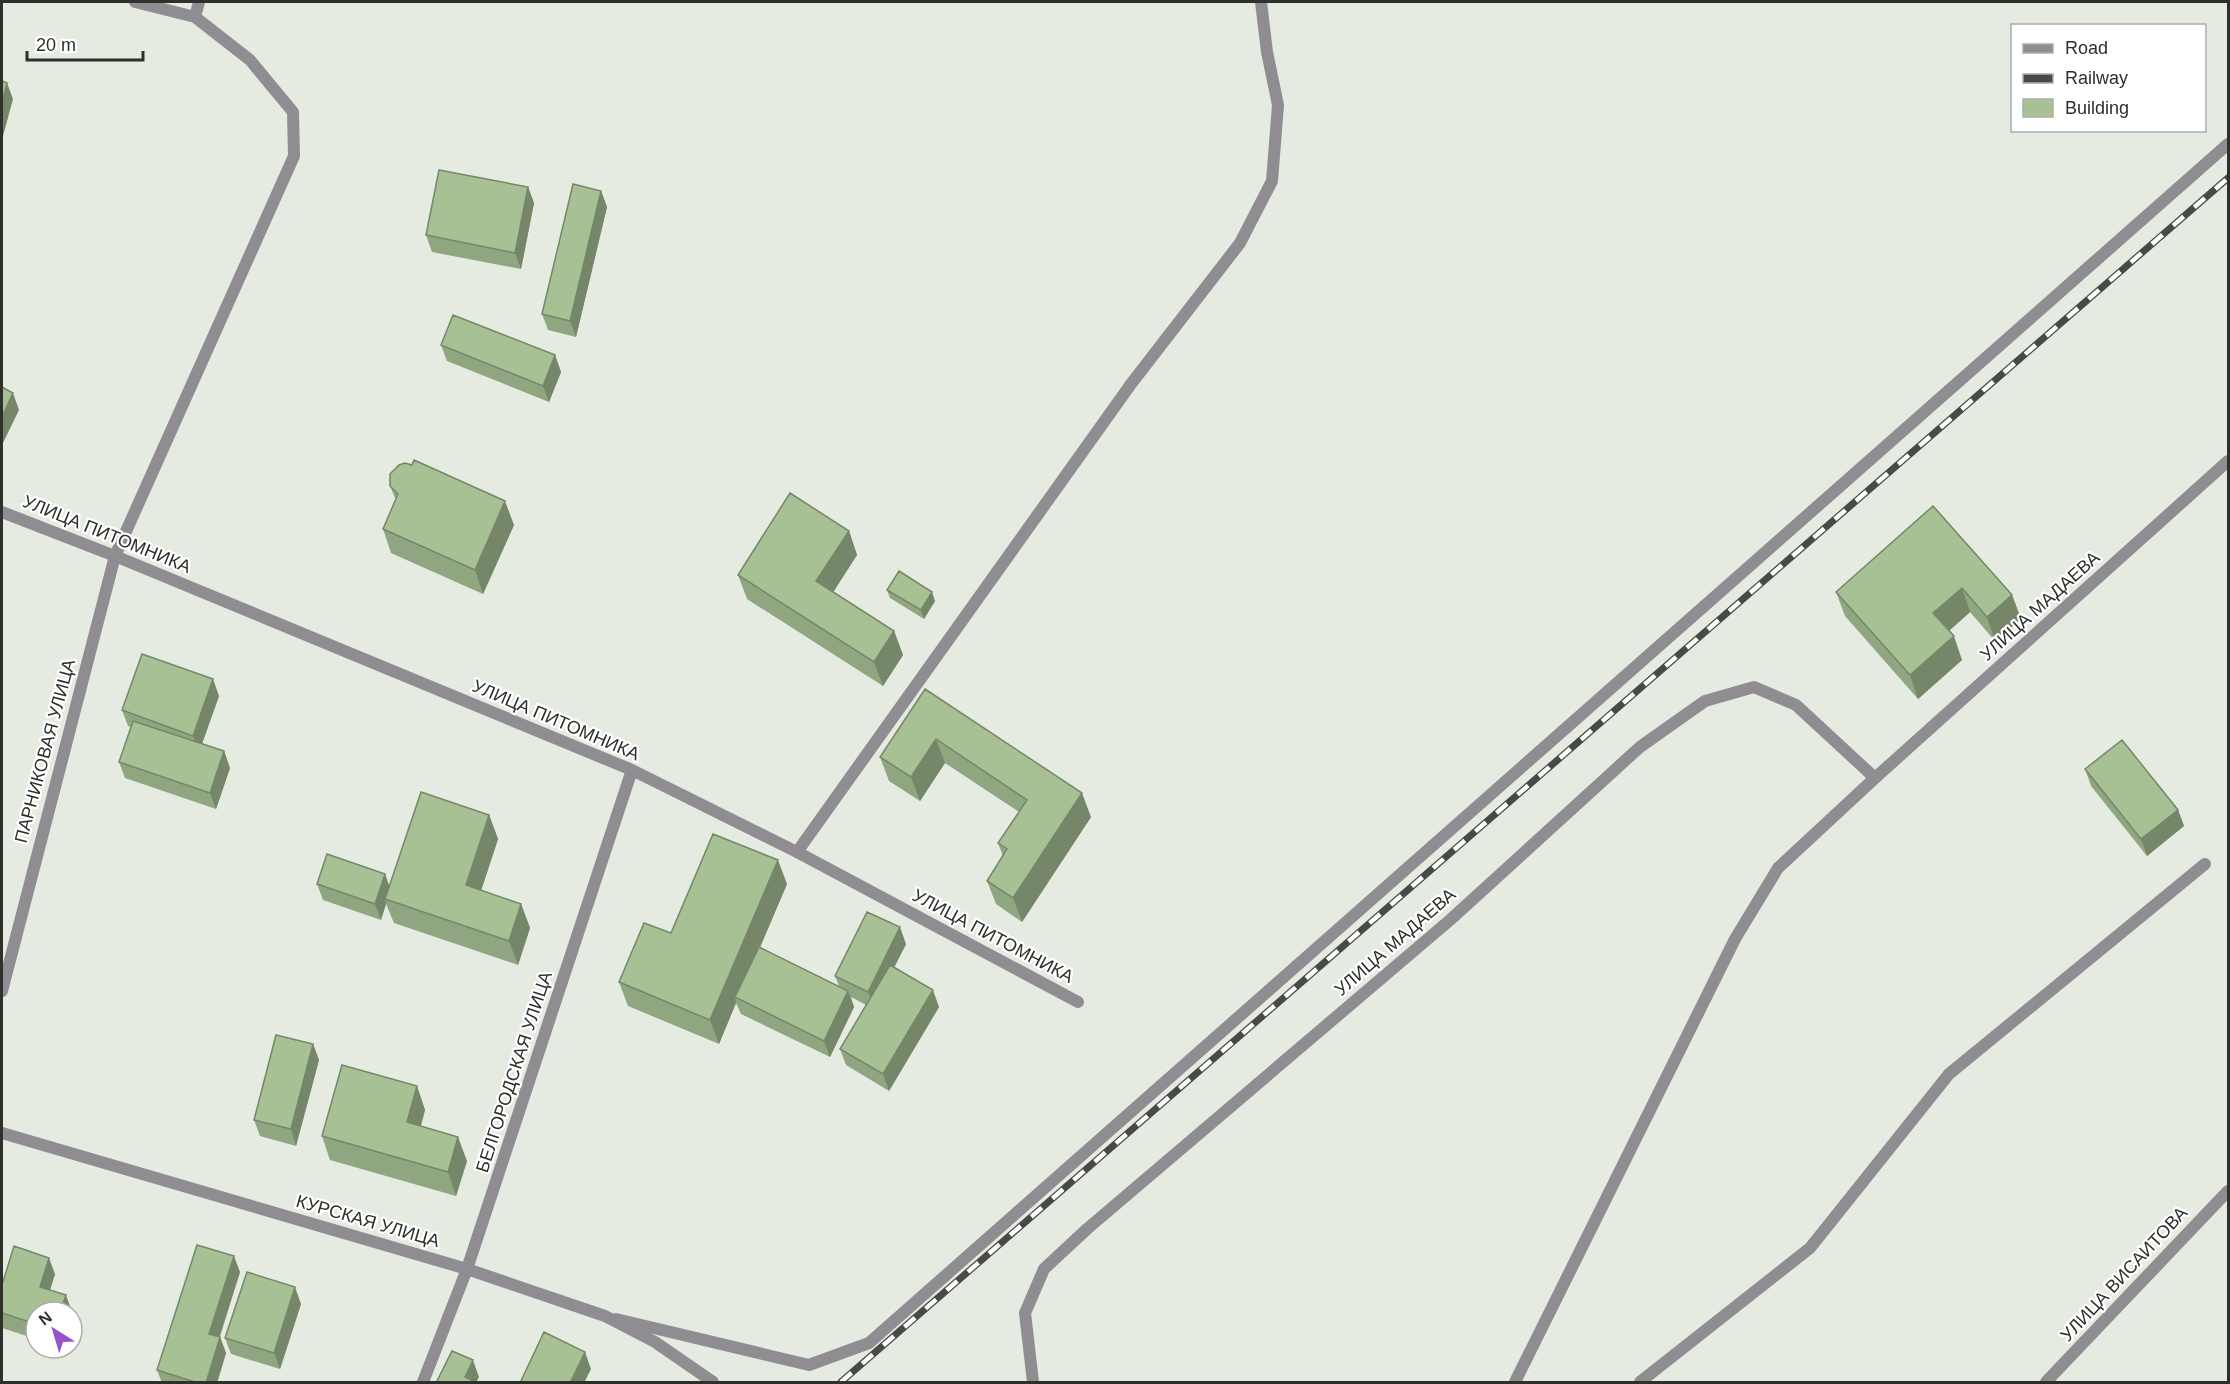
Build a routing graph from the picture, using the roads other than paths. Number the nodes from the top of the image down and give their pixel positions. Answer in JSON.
{"nodes":[{"id":1,"x":135,"y":2,"type":"edge"},
{"id":2,"x":199,"y":2,"type":"edge"},
{"id":3,"x":1261,"y":2,"type":"edge"},
{"id":4,"x":195,"y":17,"type":"junction"},
{"id":5,"x":2229,"y":144,"type":"edge"},
{"id":6,"x":2229,"y":461,"type":"edge"},
{"id":7,"x":2,"y":512,"type":"edge"},
{"id":8,"x":115,"y":556,"type":"junction"},
{"id":9,"x":632,"y":770,"type":"junction"},
{"id":10,"x":1875,"y":778,"type":"junction"},
{"id":11,"x":797,"y":852,"type":"junction"},
{"id":12,"x":2205,"y":864,"type":"dead end"},
{"id":13,"x":2,"y":991,"type":"edge"},
{"id":14,"x":1078,"y":1002,"type":"dead end"},
{"id":15,"x":2,"y":1133,"type":"edge"},
{"id":16,"x":2229,"y":1191,"type":"edge"},
{"id":17,"x":467,"y":1269,"type":"junction"},
{"id":18,"x":605,"y":1316,"type":"junction"},
{"id":19,"x":712,"y":1381,"type":"edge"},
{"id":20,"x":423,"y":1383,"type":"edge"},
{"id":21,"x":1033,"y":1383,"type":"edge"},
{"id":22,"x":1515,"y":1383,"type":"edge"},
{"id":23,"x":1640,"y":1383,"type":"edge"},
{"id":24,"x":2046,"y":1383,"type":"edge"}],
"edges":[{"from":1,"to":4,"type":"street"},
{"from":2,"to":4,"type":"street"},
{"from":3,"to":11,"type":"street"},
{"from":4,"to":8,"type":"street","name":"ПАРНИКОВАЯ УЛИЦА"},
{"from":5,"to":18,"type":"street"},
{"from":6,"to":10,"type":"street","name":"УЛИЦА МАДАЕВА"},
{"from":7,"to":8,"type":"street","name":"УЛИЦА ПИТОМНИКА"},
{"from":8,"to":9,"type":"street","name":"УЛИЦА ПИТОМНИКА"},
{"from":8,"to":13,"type":"street","name":"ПАРНИКОВАЯ УЛИЦА"},
{"from":9,"to":11,"type":"street","name":"УЛИЦА ПИТОМНИКА"},
{"from":9,"to":17,"type":"street","name":"БЕЛГОРОДСКАЯ УЛИЦА"},
{"from":10,"to":21,"type":"street","name":"УЛИЦА МАДАЕВА"},
{"from":10,"to":22,"type":"street","name":"УЛИЦА МАДАЕВА"},
{"from":11,"to":14,"type":"street","name":"УЛИЦА ПИТОМНИКА"},
{"from":12,"to":23,"type":"street"},
{"from":15,"to":17,"type":"street","name":"КУРСКАЯ УЛИЦА"},
{"from":16,"to":24,"type":"street","name":"УЛИЦА ВИСАИТОВА"},
{"from":17,"to":18,"type":"street","name":"КУРСКАЯ УЛИЦА"},
{"from":17,"to":20,"type":"street","name":"БЕЛГОРОДСКАЯ УЛИЦА"},
{"from":18,"to":19,"type":"street","name":"КУРСКАЯ УЛИЦА"}]}
